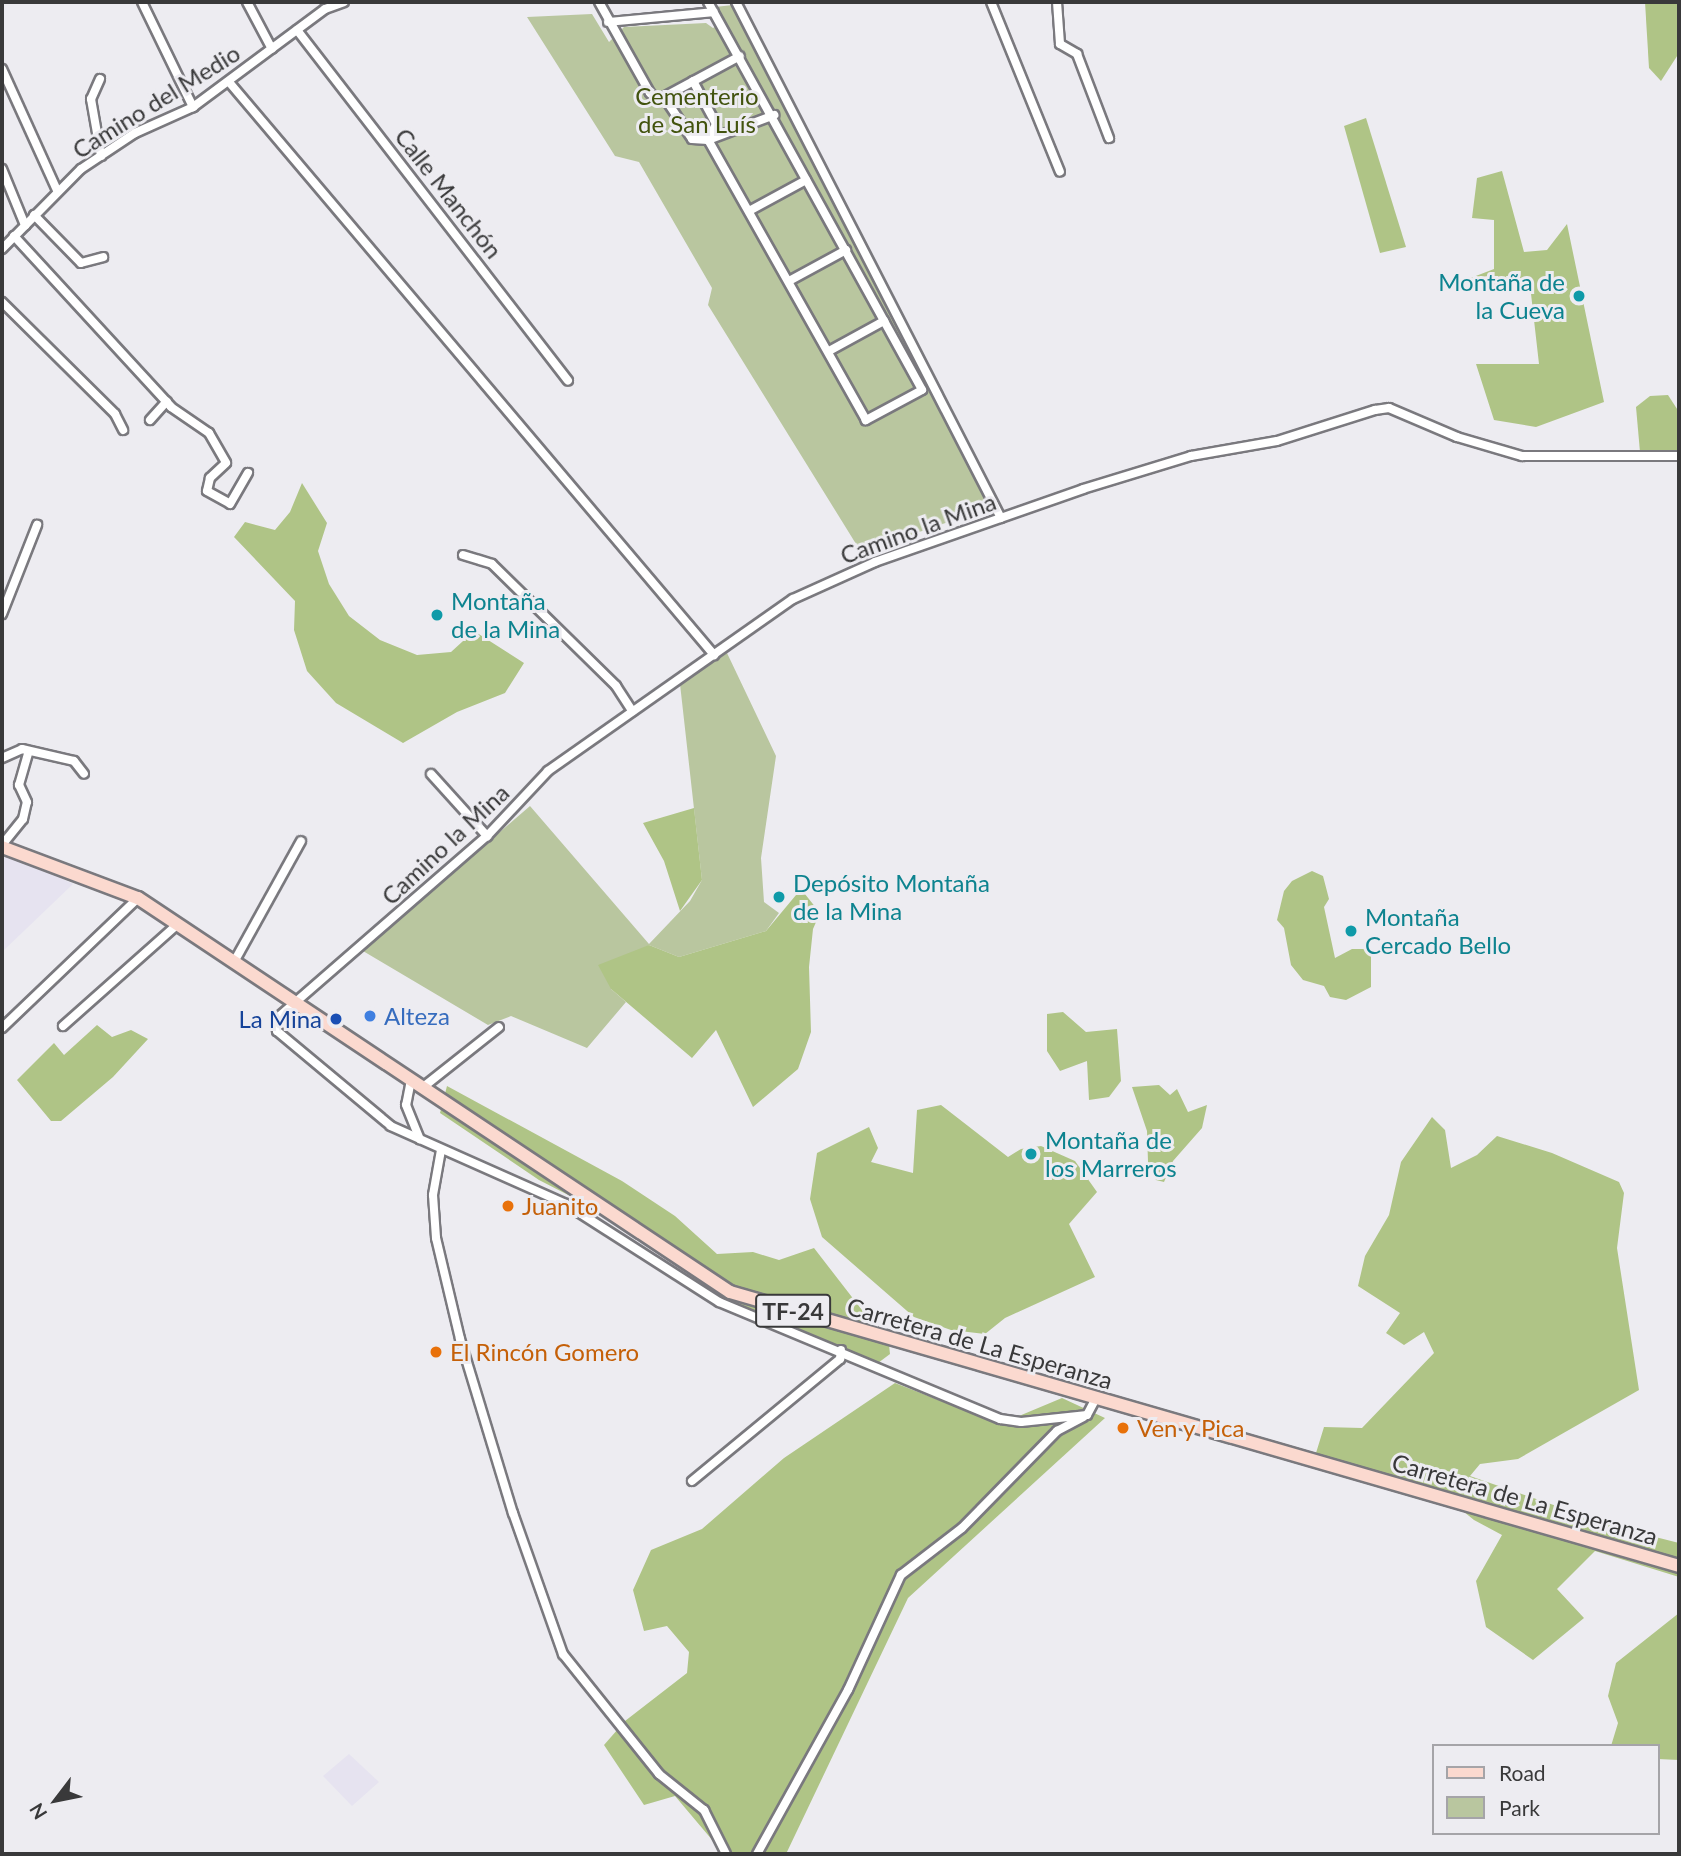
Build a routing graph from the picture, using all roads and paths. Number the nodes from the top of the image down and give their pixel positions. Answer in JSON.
{"nodes":[{"id":1,"x":142,"y":2,"type":"edge"},
{"id":2,"x":247,"y":2,"type":"edge"},
{"id":3,"x":344,"y":2,"type":"edge"},
{"id":4,"x":599,"y":2,"type":"edge"},
{"id":5,"x":708,"y":2,"type":"edge"},
{"id":6,"x":736,"y":2,"type":"edge"},
{"id":7,"x":992,"y":2,"type":"edge"},
{"id":8,"x":1057,"y":2,"type":"edge"},
{"id":9,"x":713,"y":12,"type":"junction"},
{"id":10,"x":608,"y":22,"type":"junction"},
{"id":11,"x":297,"y":30,"type":"junction"},
{"id":12,"x":272,"y":49,"type":"junction"},
{"id":13,"x":740,"y":56,"type":"junction"},
{"id":14,"x":2,"y":69,"type":"edge"},
{"id":15,"x":100,"y":79,"type":"dead end"},
{"id":16,"x":693,"y":81,"type":"junction"},
{"id":17,"x":229,"y":82,"type":"junction"},
{"id":18,"x":664,"y":97,"type":"junction"},
{"id":19,"x":193,"y":107,"type":"junction"},
{"id":20,"x":774,"y":115,"type":"junction"},
{"id":21,"x":1109,"y":138,"type":"dead end"},
{"id":22,"x":709,"y":140,"type":"junction"},
{"id":23,"x":101,"y":156,"type":"junction"},
{"id":24,"x":2,"y":169,"type":"edge"},
{"id":25,"x":1060,"y":172,"type":"dead end"},
{"id":26,"x":806,"y":180,"type":"junction"},
{"id":27,"x":57,"y":190,"type":"junction"},
{"id":28,"x":750,"y":211,"type":"junction"},
{"id":29,"x":34,"y":215,"type":"junction"},
{"id":30,"x":25,"y":225,"type":"junction"},
{"id":31,"x":14,"y":236,"type":"junction"},
{"id":32,"x":2,"y":249,"type":"edge"},
{"id":33,"x":846,"y":250,"type":"junction"},
{"id":34,"x":103,"y":257,"type":"dead end"},
{"id":35,"x":789,"y":281,"type":"junction"},
{"id":36,"x":2,"y":302,"type":"edge"},
{"id":37,"x":884,"y":321,"type":"junction"},
{"id":38,"x":829,"y":351,"type":"junction"},
{"id":39,"x":568,"y":381,"type":"dead end"},
{"id":40,"x":167,"y":401,"type":"junction"},
{"id":41,"x":150,"y":420,"type":"dead end"},
{"id":42,"x":122,"y":430,"type":"dead end"},
{"id":43,"x":1679,"y":456,"type":"edge"},
{"id":44,"x":248,"y":473,"type":"dead end"},
{"id":45,"x":1001,"y":518,"type":"junction"},
{"id":46,"x":37,"y":524,"type":"dead end"},
{"id":47,"x":463,"y":555,"type":"dead end"},
{"id":48,"x":2,"y":614,"type":"edge"},
{"id":49,"x":714,"y":656,"type":"junction"},
{"id":50,"x":632,"y":711,"type":"junction"},
{"id":51,"x":30,"y":751,"type":"junction"},
{"id":52,"x":2,"y":758,"type":"edge"},
{"id":53,"x":84,"y":774,"type":"dead end"},
{"id":54,"x":431,"y":774,"type":"dead end"},
{"id":55,"x":487,"y":836,"type":"junction"},
{"id":56,"x":301,"y":841,"type":"dead end"},
{"id":57,"x":2,"y":846,"type":"edge"},
{"id":58,"x":138,"y":898,"type":"junction"},
{"id":59,"x":178,"y":925,"type":"junction"},
{"id":60,"x":234,"y":962,"type":"junction"},
{"id":61,"x":295,"y":1004,"type":"junction"},
{"id":62,"x":63,"y":1026,"type":"dead end"},
{"id":63,"x":499,"y":1027,"type":"dead end"},
{"id":64,"x":2,"y":1028,"type":"edge"},
{"id":65,"x":417,"y":1084,"type":"junction"},
{"id":66,"x":420,"y":1139,"type":"junction"},
{"id":67,"x":441,"y":1150,"type":"junction"},
{"id":68,"x":841,"y":1350,"type":"junction"},
{"id":69,"x":1096,"y":1398,"type":"junction"},
{"id":70,"x":1087,"y":1415,"type":"junction"},
{"id":71,"x":692,"y":1481,"type":"dead end"},
{"id":72,"x":1679,"y":1566,"type":"edge"},
{"id":73,"x":726,"y":1854,"type":"edge"},
{"id":74,"x":757,"y":1854,"type":"edge"}],
"edges":[{"from":1,"to":19,"type":"street"},
{"from":2,"to":12,"type":"street"},
{"from":3,"to":11,"type":"street","name":"Camino del Medio"},
{"from":4,"to":10,"type":"street"},
{"from":5,"to":9,"type":"street"},
{"from":6,"to":45,"type":"street"},
{"from":7,"to":25,"type":"street"},
{"from":8,"to":21,"type":"street"},
{"from":9,"to":10,"type":"street"},
{"from":9,"to":13,"type":"street"},
{"from":10,"to":18,"type":"street"},
{"from":11,"to":12,"type":"street","name":"Camino del Medio"},
{"from":11,"to":39,"type":"street","name":"Calle Manchón"},
{"from":12,"to":17,"type":"street","name":"Camino del Medio"},
{"from":13,"to":16,"type":"street"},
{"from":13,"to":20,"type":"street"},
{"from":14,"to":27,"type":"street"},
{"from":15,"to":23,"type":"street"},
{"from":16,"to":18,"type":"street"},
{"from":16,"to":22,"type":"street"},
{"from":17,"to":19,"type":"street","name":"Camino del Medio"},
{"from":17,"to":49,"type":"street"},
{"from":18,"to":22,"type":"street"},
{"from":19,"to":23,"type":"street","name":"Camino del Medio"},
{"from":20,"to":22,"type":"street"},
{"from":20,"to":26,"type":"street"},
{"from":22,"to":28,"type":"street"},
{"from":23,"to":27,"type":"street","name":"Camino del Medio"},
{"from":24,"to":30,"type":"street"},
{"from":26,"to":28,"type":"street"},
{"from":26,"to":33,"type":"street"},
{"from":27,"to":29,"type":"street","name":"Camino del Medio"},
{"from":28,"to":35,"type":"street"},
{"from":29,"to":30,"type":"street","name":"Camino del Medio"},
{"from":29,"to":34,"type":"street"},
{"from":30,"to":31,"type":"street","name":"Camino del Medio"},
{"from":31,"to":32,"type":"street","name":"Camino del Medio"},
{"from":31,"to":40,"type":"street"},
{"from":33,"to":35,"type":"street"},
{"from":33,"to":37,"type":"street"},
{"from":35,"to":38,"type":"street"},
{"from":36,"to":42,"type":"street"},
{"from":37,"to":38,"type":"street"},
{"from":37,"to":38,"type":"street"},
{"from":40,"to":41,"type":"street"},
{"from":40,"to":44,"type":"street"},
{"from":43,"to":45,"type":"street","name":"Camino la Mina"},
{"from":45,"to":49,"type":"street","name":"Camino la Mina"},
{"from":46,"to":48,"type":"street"},
{"from":47,"to":50,"type":"street"},
{"from":49,"to":50,"type":"street","name":"Camino la Mina"},
{"from":50,"to":55,"type":"street","name":"Camino la Mina"},
{"from":51,"to":52,"type":"street"},
{"from":51,"to":53,"type":"street"},
{"from":51,"to":57,"type":"street"},
{"from":54,"to":55,"type":"street"},
{"from":55,"to":61,"type":"street","name":"Camino la Mina"},
{"from":56,"to":60,"type":"street"},
{"from":57,"to":58,"type":"main road","name":"Carretera de La Esperanza","number":"TF-24"},
{"from":58,"to":59,"type":"main road","name":"Carretera de La Esperanza","number":"TF-24"},
{"from":58,"to":64,"type":"street"},
{"from":59,"to":60,"type":"main road","name":"Carretera de La Esperanza","number":"TF-24"},
{"from":59,"to":62,"type":"street"},
{"from":60,"to":61,"type":"main road","name":"Carretera de La Esperanza","number":"TF-24"},
{"from":61,"to":65,"type":"main road","name":"Carretera de La Esperanza","number":"TF-24"},
{"from":61,"to":66,"type":"street","name":"Camino la Mina"},
{"from":63,"to":65,"type":"street"},
{"from":65,"to":66,"type":"street"},
{"from":65,"to":69,"type":"main road","name":"Carretera de La Esperanza","number":"TF-24"},
{"from":66,"to":67,"type":"street"},
{"from":67,"to":68,"type":"street"},
{"from":67,"to":73,"type":"street"},
{"from":68,"to":70,"type":"street"},
{"from":68,"to":71,"type":"street"},
{"from":69,"to":70,"type":"street"},
{"from":69,"to":72,"type":"main road","name":"Carretera de La Esperanza","number":"TF-24"},
{"from":70,"to":74,"type":"street"}]}
